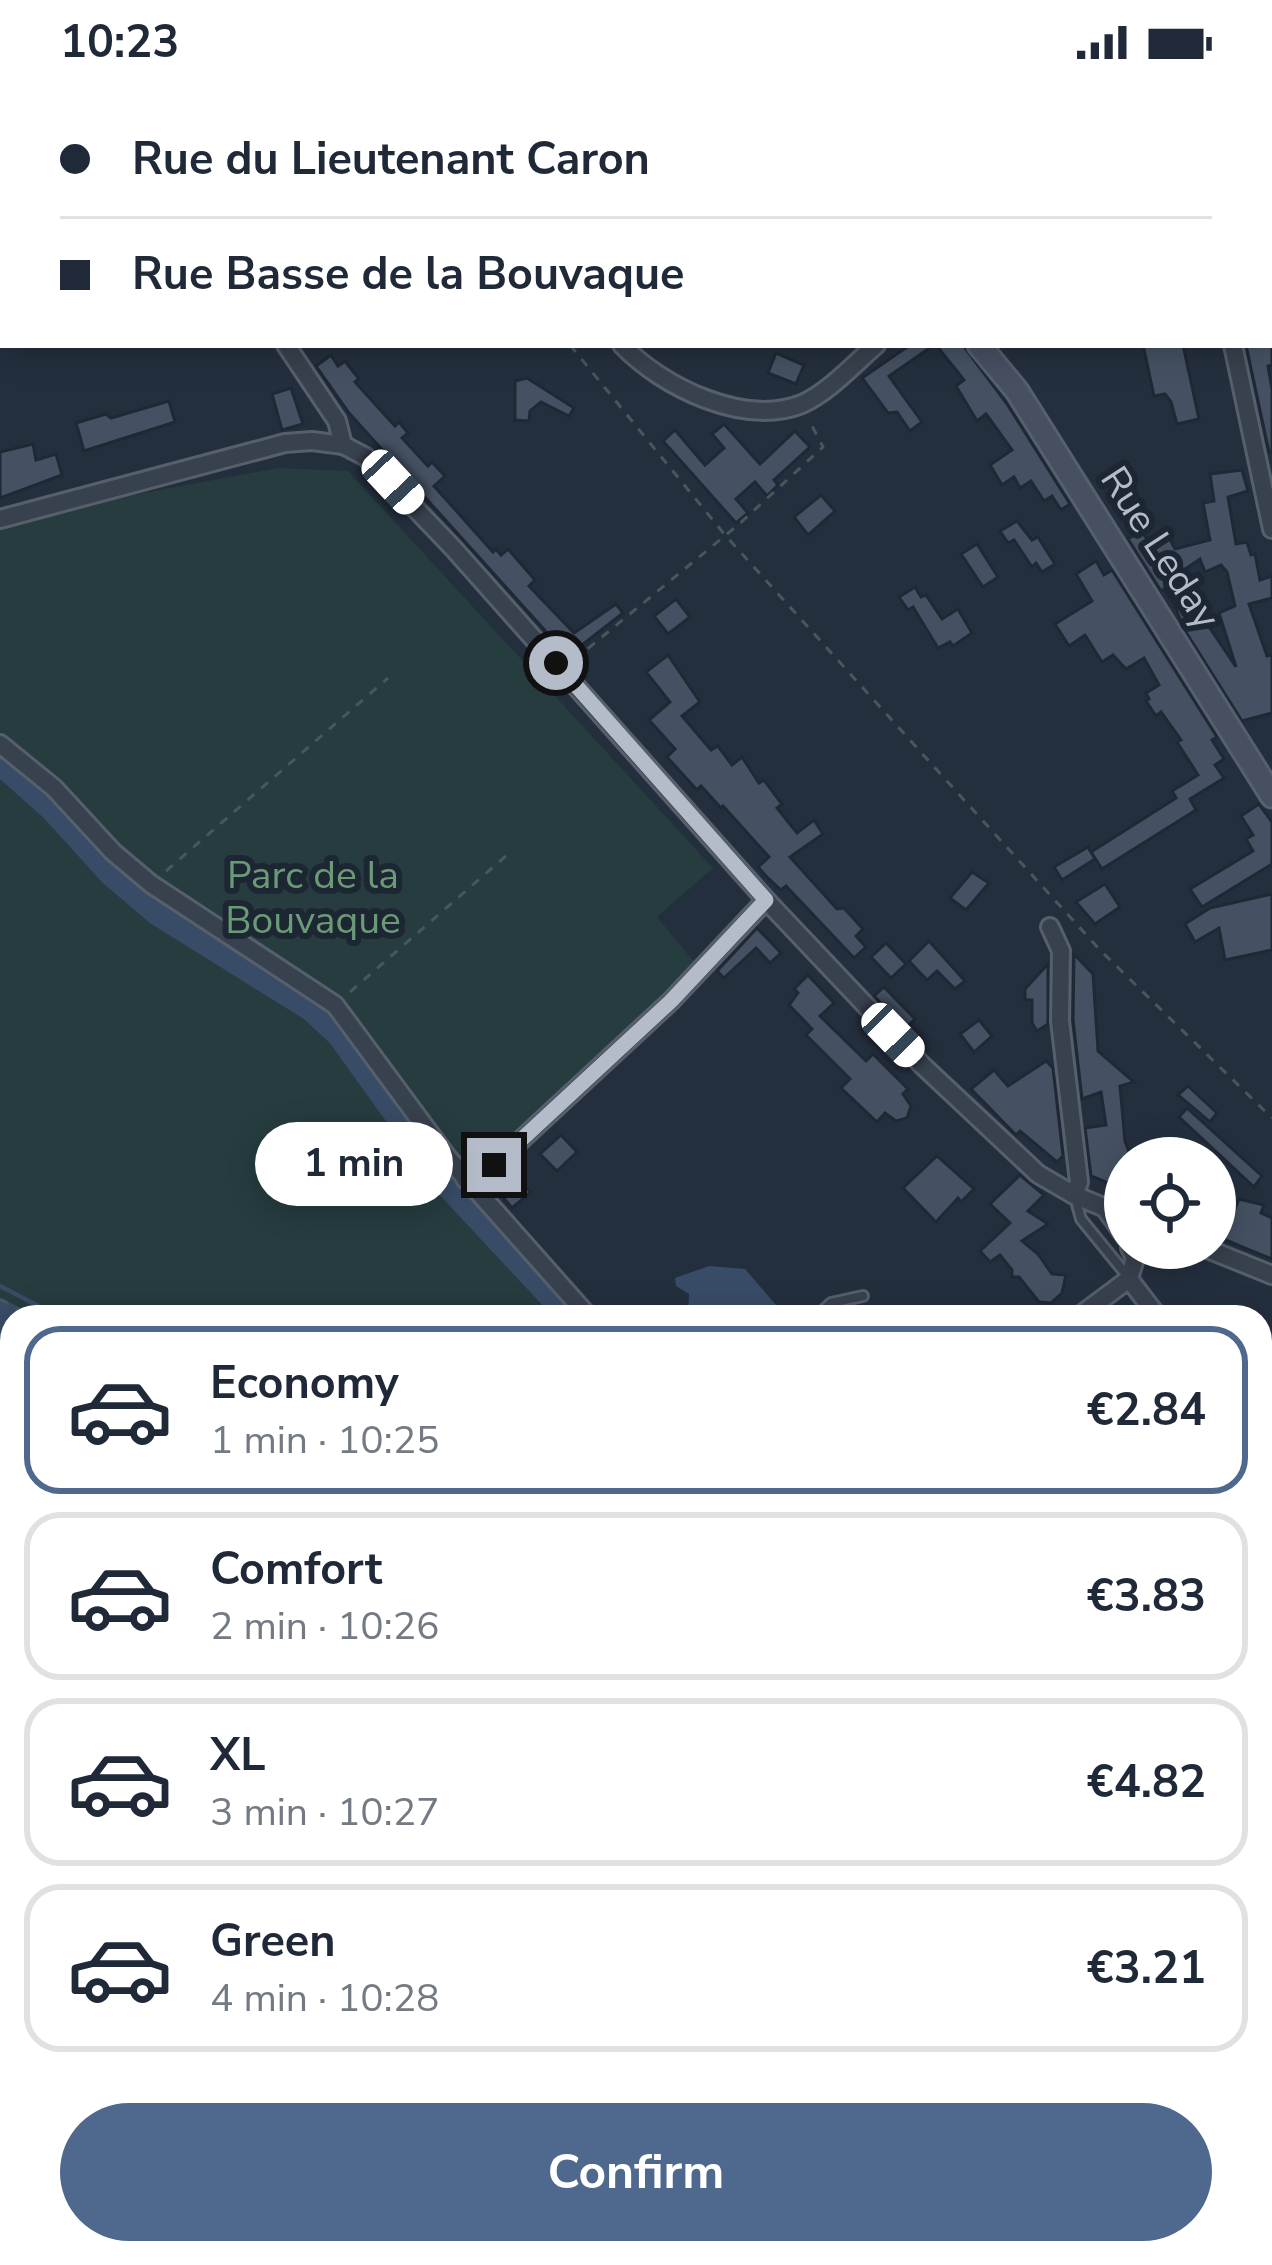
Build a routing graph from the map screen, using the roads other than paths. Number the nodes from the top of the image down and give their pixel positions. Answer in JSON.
{"nodes":[{"id":1,"x":288,"y":348,"type":"edge"},
{"id":2,"x":625,"y":348,"type":"edge"},
{"id":3,"x":872,"y":348,"type":"edge"},
{"id":4,"x":988,"y":348,"type":"edge"},
{"id":5,"x":1234,"y":348,"type":"edge"},
{"id":6,"x":344,"y":445,"type":"junction"},
{"id":7,"x":0,"y":519,"type":"edge"},
{"id":8,"x":1272,"y":529,"type":"edge"},
{"id":9,"x":0,"y":744,"type":"edge"},
{"id":10,"x":1272,"y":796,"type":"edge"},
{"id":11,"x":766,"y":900,"type":"junction"},
{"id":12,"x":1050,"y":927,"type":"dead end"},
{"id":13,"x":466,"y":1179,"type":"junction"},
{"id":14,"x":1074,"y":1195,"type":"junction"},
{"id":15,"x":1104,"y":1207,"type":"edge"},
{"id":16,"x":1236,"y":1261,"type":"edge"},
{"id":17,"x":1132,"y":1269,"type":"edge"},
{"id":18,"x":1272,"y":1275,"type":"edge"},
{"id":19,"x":1129,"y":1279,"type":"junction"},
{"id":20,"x":863,"y":1296,"type":"dead end"},
{"id":21,"x":579,"y":1305,"type":"edge"},
{"id":22,"x":829,"y":1305,"type":"edge"},
{"id":23,"x":1094,"y":1305,"type":"edge"},
{"id":24,"x":1149,"y":1305,"type":"edge"}],
"edges":[{"from":1,"to":6,"type":"street"},
{"from":2,"to":3,"type":"street"},
{"from":4,"to":10,"type":"main road","name":"Rue Leday"},
{"from":5,"to":8,"type":"street"},
{"from":6,"to":7,"type":"street"},
{"from":6,"to":11,"type":"street"},
{"from":9,"to":13,"type":"street"},
{"from":11,"to":13,"type":"street"},
{"from":11,"to":14,"type":"street"},
{"from":12,"to":14,"type":"street"},
{"from":13,"to":21,"type":"street"},
{"from":14,"to":15,"type":"street"},
{"from":14,"to":19,"type":"lane"},
{"from":16,"to":18,"type":"street"},
{"from":17,"to":19,"type":"street"},
{"from":19,"to":23,"type":"street"},
{"from":19,"to":24,"type":"street"},
{"from":20,"to":22,"type":"lane"}]}
